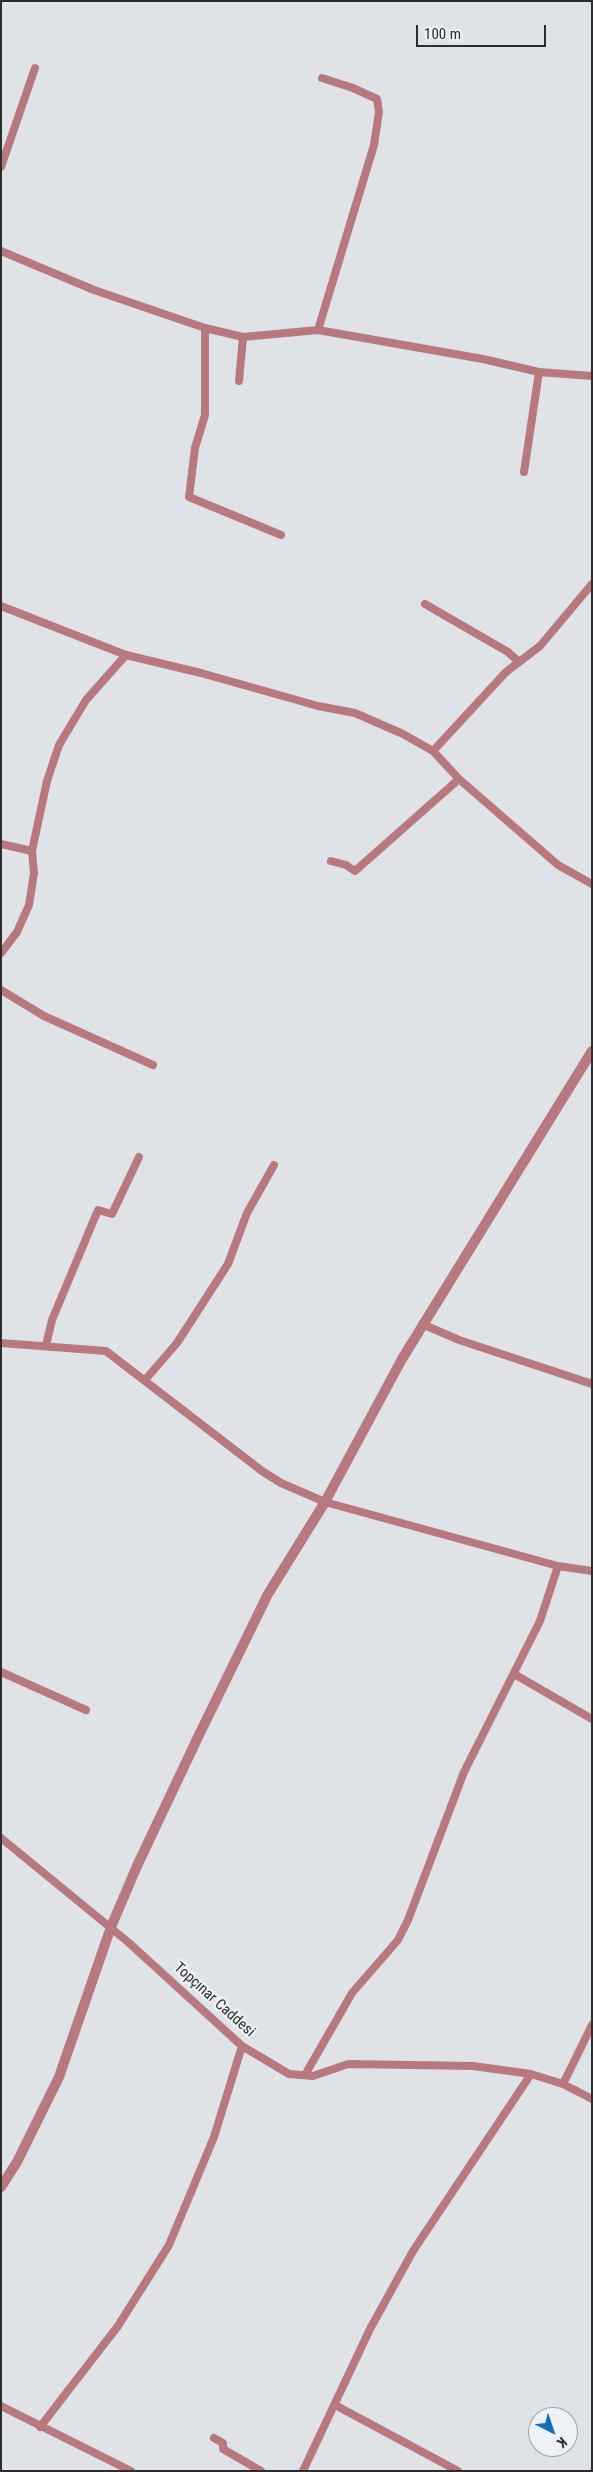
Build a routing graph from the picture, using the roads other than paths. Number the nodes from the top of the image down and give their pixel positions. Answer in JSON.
{"nodes":[{"id":1,"x":35,"y":68,"type":"dead end"},
{"id":2,"x":322,"y":78,"type":"dead end"},
{"id":3,"x":1,"y":167,"type":"edge"},
{"id":4,"x":1,"y":251,"type":"edge"},
{"id":5,"x":205,"y":328,"type":"junction"},
{"id":6,"x":318,"y":330,"type":"junction"},
{"id":7,"x":243,"y":337,"type":"junction"},
{"id":8,"x":539,"y":372,"type":"junction"},
{"id":9,"x":592,"y":376,"type":"edge"},
{"id":10,"x":239,"y":382,"type":"dead end"},
{"id":11,"x":524,"y":472,"type":"dead end"},
{"id":12,"x":280,"y":535,"type":"dead end"},
{"id":13,"x":592,"y":584,"type":"edge"},
{"id":14,"x":425,"y":604,"type":"dead end"},
{"id":15,"x":1,"y":606,"type":"edge"},
{"id":16,"x":126,"y":655,"type":"junction"},
{"id":17,"x":519,"y":662,"type":"junction"},
{"id":18,"x":433,"y":751,"type":"junction"},
{"id":19,"x":459,"y":779,"type":"junction"},
{"id":20,"x":1,"y":844,"type":"edge"},
{"id":21,"x":32,"y":851,"type":"junction"},
{"id":22,"x":331,"y":861,"type":"dead end"},
{"id":23,"x":592,"y":884,"type":"edge"},
{"id":24,"x":1,"y":954,"type":"edge"},
{"id":25,"x":1,"y":990,"type":"edge"},
{"id":26,"x":592,"y":1051,"type":"edge"},
{"id":27,"x":153,"y":1065,"type":"dead end"},
{"id":28,"x":139,"y":1157,"type":"dead end"},
{"id":29,"x":274,"y":1165,"type":"dead end"},
{"id":30,"x":422,"y":1324,"type":"junction"},
{"id":31,"x":1,"y":1343,"type":"edge"},
{"id":32,"x":46,"y":1345,"type":"junction"},
{"id":33,"x":145,"y":1380,"type":"junction"},
{"id":34,"x":592,"y":1384,"type":"edge"},
{"id":35,"x":325,"y":1502,"type":"junction"},
{"id":36,"x":558,"y":1566,"type":"junction"},
{"id":37,"x":592,"y":1571,"type":"edge"},
{"id":38,"x":1,"y":1672,"type":"edge"},
{"id":39,"x":514,"y":1674,"type":"junction"},
{"id":40,"x":86,"y":1710,"type":"dead end"},
{"id":41,"x":592,"y":1719,"type":"edge"},
{"id":42,"x":1,"y":1838,"type":"edge"},
{"id":43,"x":111,"y":1927,"type":"junction"},
{"id":44,"x":592,"y":2025,"type":"edge"},
{"id":45,"x":242,"y":2046,"type":"junction"},
{"id":46,"x":531,"y":2074,"type":"junction"},
{"id":47,"x":305,"y":2076,"type":"junction"},
{"id":48,"x":563,"y":2084,"type":"junction"},
{"id":49,"x":592,"y":2099,"type":"edge"},
{"id":50,"x":1,"y":2187,"type":"edge"},
{"id":51,"x":335,"y":2405,"type":"junction"},
{"id":52,"x":1,"y":2406,"type":"edge"},
{"id":53,"x":40,"y":2427,"type":"junction"},
{"id":54,"x":214,"y":2438,"type":"dead end"},
{"id":55,"x":131,"y":2471,"type":"edge"},
{"id":56,"x":261,"y":2471,"type":"edge"},
{"id":57,"x":303,"y":2471,"type":"edge"},
{"id":58,"x":458,"y":2471,"type":"edge"}],
"edges":[{"from":1,"to":3,"type":"street"},
{"from":2,"to":6,"type":"street"},
{"from":4,"to":5,"type":"street"},
{"from":5,"to":7,"type":"street"},
{"from":5,"to":12,"type":"street"},
{"from":6,"to":7,"type":"street"},
{"from":6,"to":8,"type":"street"},
{"from":7,"to":10,"type":"street"},
{"from":8,"to":9,"type":"street"},
{"from":8,"to":11,"type":"street"},
{"from":13,"to":17,"type":"street"},
{"from":14,"to":17,"type":"street"},
{"from":15,"to":16,"type":"street"},
{"from":16,"to":18,"type":"street"},
{"from":16,"to":21,"type":"street"},
{"from":17,"to":18,"type":"street"},
{"from":18,"to":19,"type":"street"},
{"from":19,"to":22,"type":"street"},
{"from":19,"to":23,"type":"street"},
{"from":20,"to":21,"type":"street"},
{"from":21,"to":24,"type":"street"},
{"from":25,"to":27,"type":"street"},
{"from":26,"to":30,"type":"street"},
{"from":28,"to":32,"type":"street"},
{"from":29,"to":33,"type":"street"},
{"from":30,"to":34,"type":"street"},
{"from":30,"to":35,"type":"street"},
{"from":31,"to":32,"type":"street"},
{"from":32,"to":33,"type":"street"},
{"from":33,"to":35,"type":"street"},
{"from":35,"to":36,"type":"street"},
{"from":35,"to":43,"type":"street"},
{"from":36,"to":37,"type":"street"},
{"from":36,"to":39,"type":"street"},
{"from":38,"to":40,"type":"street"},
{"from":39,"to":41,"type":"street"},
{"from":39,"to":47,"type":"street"},
{"from":42,"to":43,"type":"street","name":"Topçınar Caddesi"},
{"from":43,"to":45,"type":"street","name":"Topçınar Caddesi"},
{"from":43,"to":50,"type":"street"},
{"from":44,"to":48,"type":"street"},
{"from":45,"to":47,"type":"street","name":"Topçınar Caddesi"},
{"from":45,"to":53,"type":"street"},
{"from":46,"to":47,"type":"street","name":"Topçınar Caddesi"},
{"from":46,"to":48,"type":"street","name":"Topçınar Caddesi"},
{"from":46,"to":51,"type":"street"},
{"from":48,"to":49,"type":"street","name":"Topçınar Caddesi"},
{"from":51,"to":57,"type":"street"},
{"from":51,"to":58,"type":"street"},
{"from":52,"to":53,"type":"street"},
{"from":53,"to":55,"type":"street"},
{"from":54,"to":56,"type":"street"}]}
